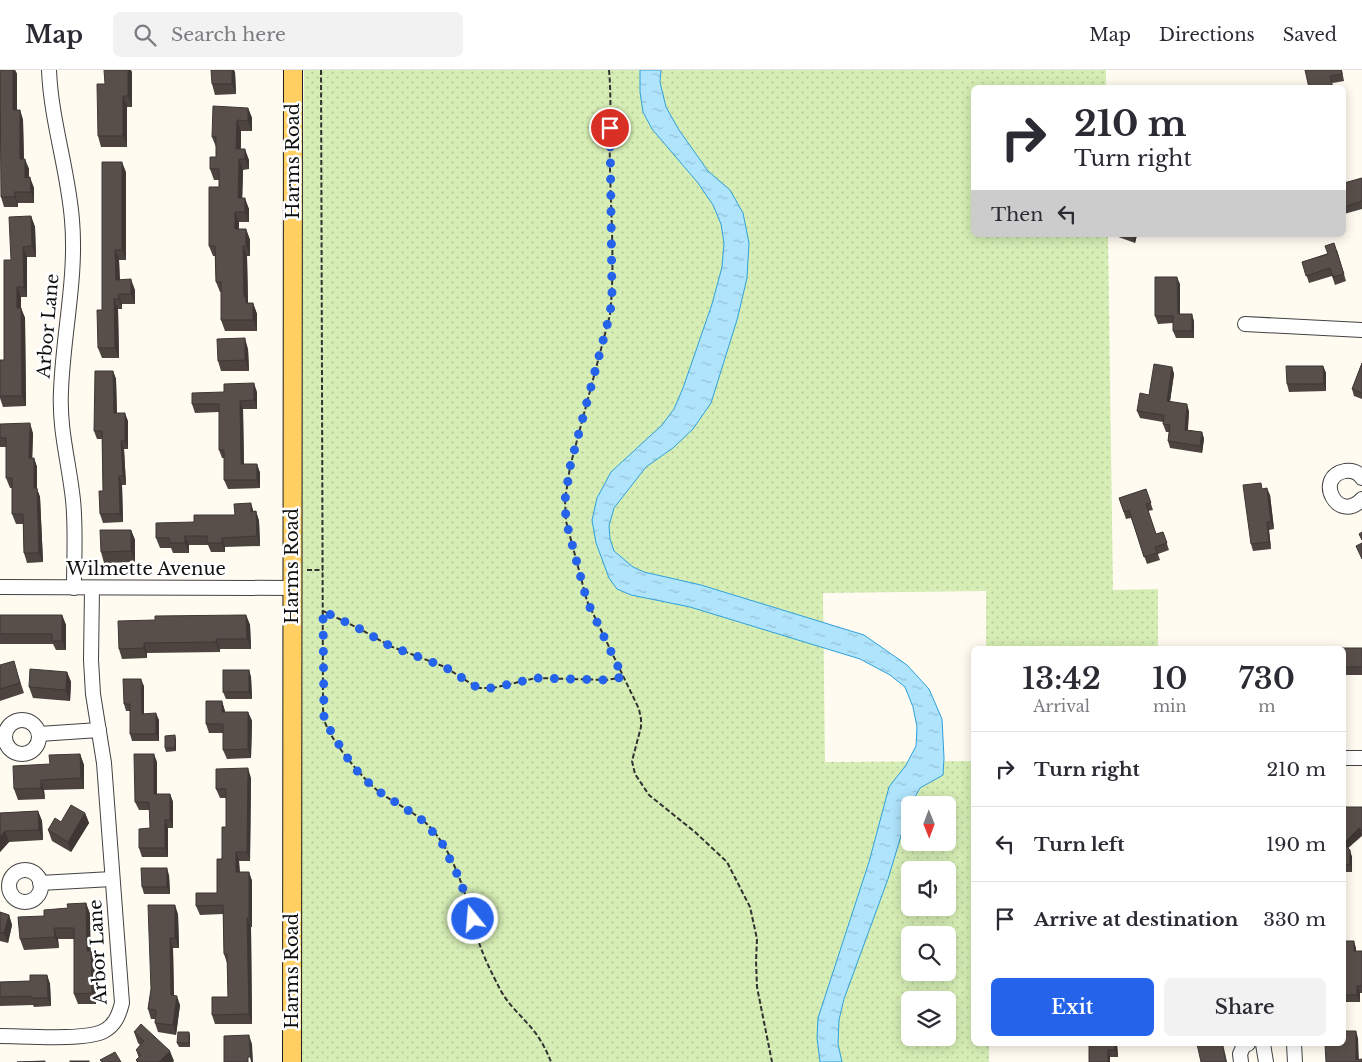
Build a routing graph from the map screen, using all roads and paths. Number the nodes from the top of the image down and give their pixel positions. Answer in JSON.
{"nodes":[{"id":1,"x":49,"y":70,"type":"edge"},
{"id":2,"x":293,"y":70,"type":"edge"},
{"id":3,"x":321,"y":70,"type":"edge"},
{"id":4,"x":609,"y":70,"type":"edge"},
{"id":5,"x":1245,"y":324,"type":"dead end"},
{"id":6,"x":1362,"y":330,"type":"edge"},
{"id":7,"x":1362,"y":478,"type":"edge"},
{"id":8,"x":1362,"y":499,"type":"edge"},
{"id":9,"x":301,"y":570,"type":"dead end"},
{"id":10,"x":323,"y":570,"type":"junction"},
{"id":11,"x":0,"y":587,"type":"edge"},
{"id":12,"x":74,"y":588,"type":"junction"},
{"id":13,"x":92,"y":588,"type":"junction"},
{"id":14,"x":292,"y":588,"type":"junction"},
{"id":15,"x":323,"y":611,"type":"junction"},
{"id":16,"x":623,"y":677,"type":"junction"},
{"id":17,"x":99,"y":730,"type":"junction"},
{"id":18,"x":39,"y":734,"type":"dead end"},
{"id":19,"x":1346,"y":758,"type":"edge"},
{"id":20,"x":1362,"y":758,"type":"edge"},
{"id":21,"x":112,"y":880,"type":"junction"},
{"id":22,"x":40,"y":883,"type":"dead end"},
{"id":23,"x":0,"y":1036,"type":"edge"},
{"id":24,"x":1244,"y":1046,"type":"edge"},
{"id":25,"x":1263,"y":1046,"type":"edge"},
{"id":26,"x":1294,"y":1046,"type":"edge"},
{"id":27,"x":292,"y":1062,"type":"edge"},
{"id":28,"x":551,"y":1062,"type":"edge"},
{"id":29,"x":772,"y":1062,"type":"edge"},
{"id":30,"x":1241,"y":1062,"type":"edge"},
{"id":31,"x":1266,"y":1062,"type":"edge"},
{"id":32,"x":1295,"y":1062,"type":"edge"}],
"edges":[{"from":1,"to":12,"type":"street","name":"Arbor Lane"},
{"from":2,"to":14,"type":"main road","name":"Harms Road"},
{"from":3,"to":10,"type":"path"},
{"from":4,"to":16,"type":"path"},
{"from":5,"to":6,"type":"street"},
{"from":7,"to":8,"type":"street"},
{"from":9,"to":10,"type":"path"},
{"from":10,"to":15,"type":"path"},
{"from":11,"to":12,"type":"street","name":"Wilmette Avenue"},
{"from":12,"to":13,"type":"street","name":"Wilmette Avenue"},
{"from":13,"to":14,"type":"street","name":"Wilmette Avenue"},
{"from":13,"to":17,"type":"street","name":"Arbor Lane"},
{"from":14,"to":27,"type":"main road","name":"Harms Road"},
{"from":15,"to":16,"type":"path"},
{"from":15,"to":28,"type":"path"},
{"from":16,"to":29,"type":"path"},
{"from":17,"to":18,"type":"street"},
{"from":17,"to":21,"type":"street","name":"Arbor Lane"},
{"from":19,"to":20,"type":"street"},
{"from":21,"to":22,"type":"street","name":"Arbor Lane"},
{"from":21,"to":23,"type":"street","name":"Arbor Lane"},
{"from":24,"to":30,"type":"street"},
{"from":25,"to":31,"type":"street"},
{"from":26,"to":32,"type":"street"}]}
